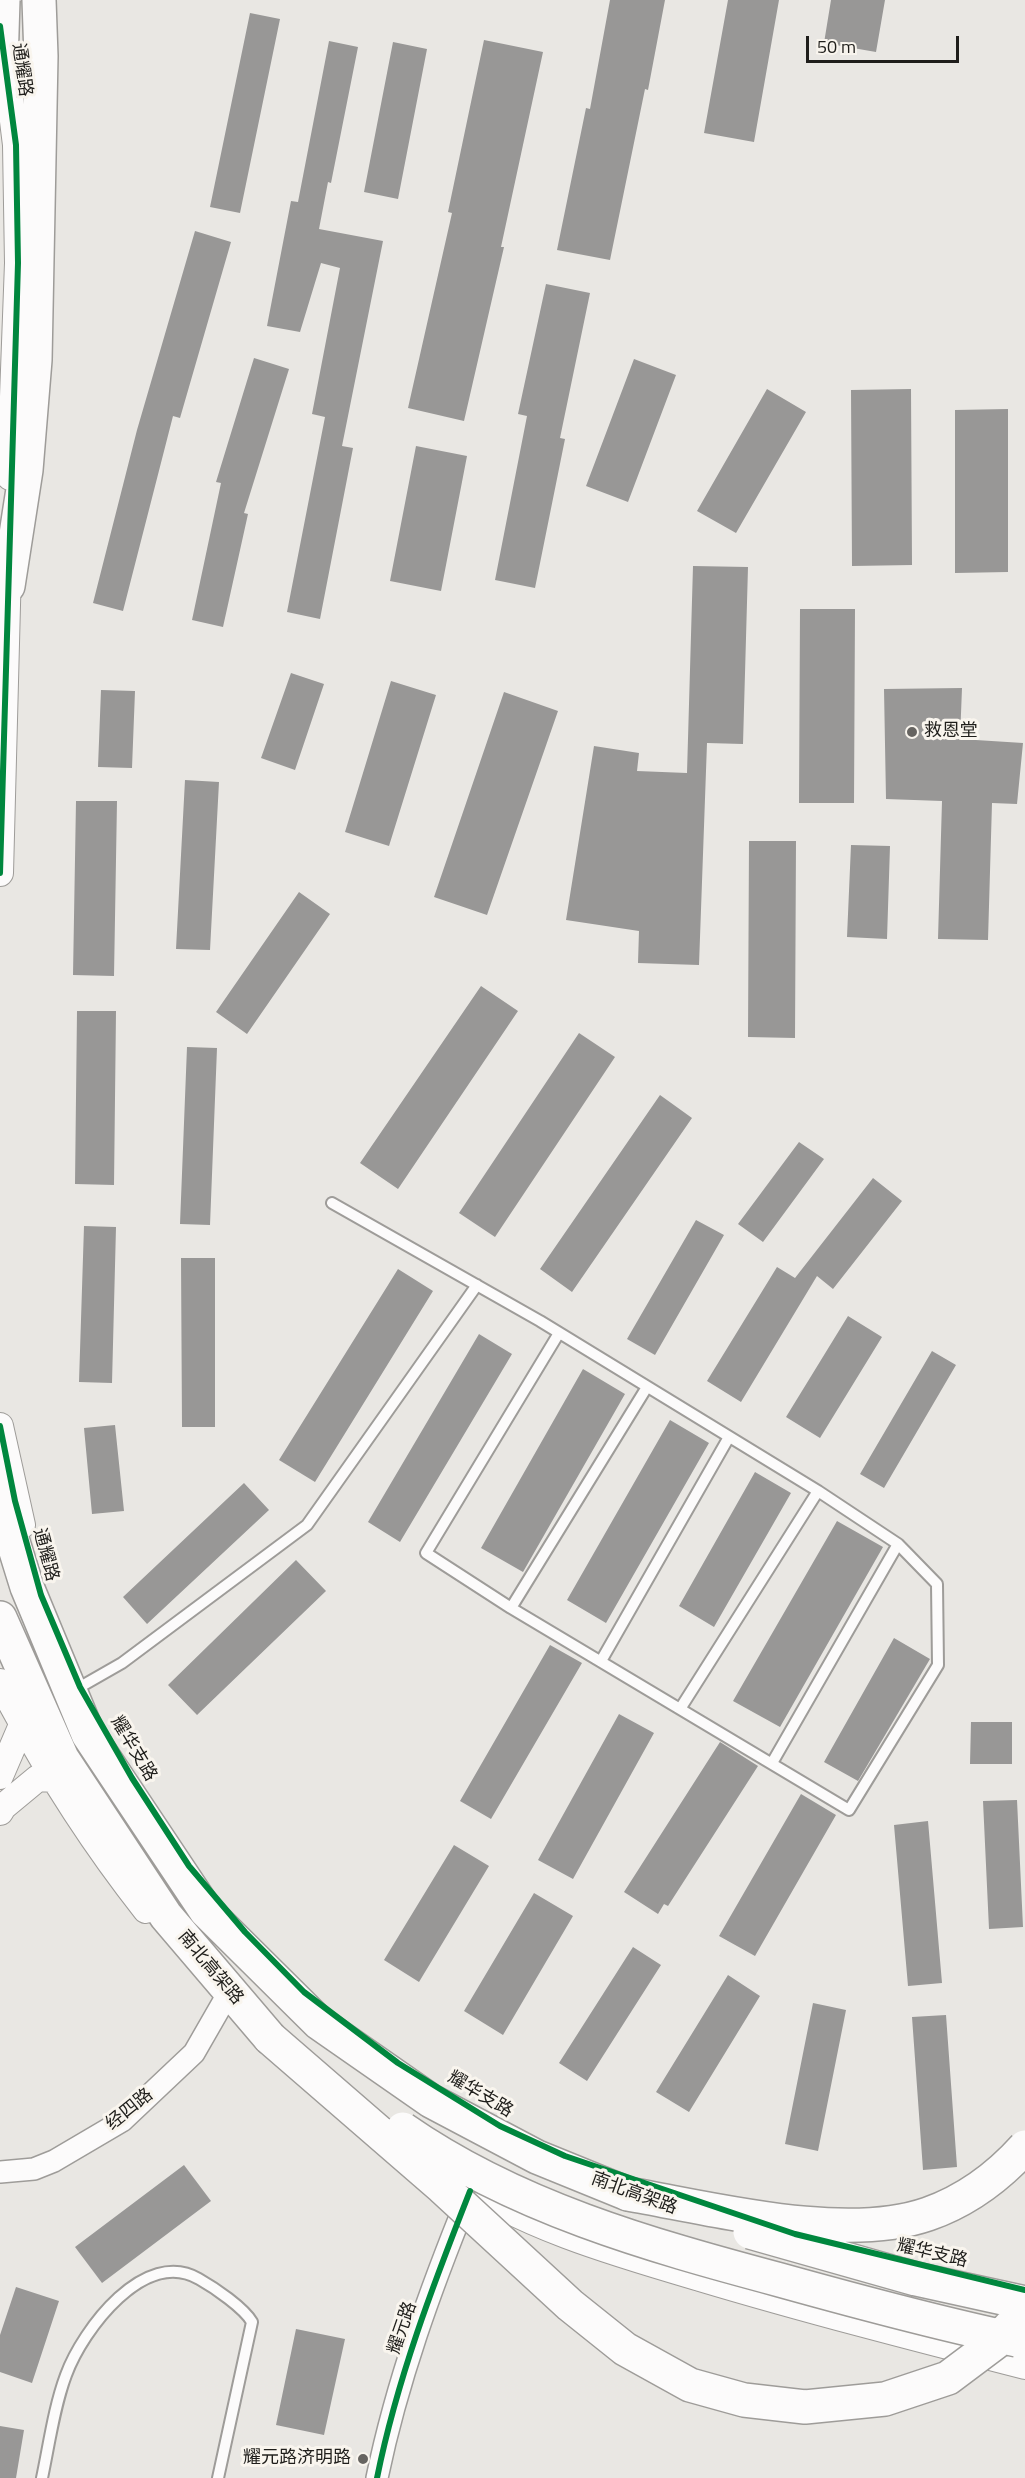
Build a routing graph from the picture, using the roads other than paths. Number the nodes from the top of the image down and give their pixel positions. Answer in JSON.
{"nodes":[{"id":1,"x":3,"y":0,"type":"edge"},
{"id":2,"x":39,"y":0,"type":"edge"},
{"id":3,"x":0,"y":26,"type":"edge"},
{"id":4,"x":0,"y":97,"type":"edge"},
{"id":5,"x":8,"y":586,"type":"junction"},
{"id":6,"x":0,"y":873,"type":"edge"},
{"id":7,"x":332,"y":1203,"type":"dead end"},
{"id":8,"x":477,"y":1285,"type":"junction"},
{"id":9,"x":559,"y":1333,"type":"junction"},
{"id":10,"x":647,"y":1387,"type":"junction"},
{"id":11,"x":0,"y":1426,"type":"edge"},
{"id":12,"x":729,"y":1437,"type":"junction"},
{"id":13,"x":818,"y":1491,"type":"junction"},
{"id":14,"x":0,"y":1500,"type":"edge"},
{"id":15,"x":898,"y":1544,"type":"junction"},
{"id":16,"x":511,"y":1608,"type":"junction"},
{"id":17,"x":0,"y":1618,"type":"edge"},
{"id":18,"x":601,"y":1661,"type":"junction"},
{"id":19,"x":0,"y":1682,"type":"edge"},
{"id":20,"x":80,"y":1687,"type":"junction"},
{"id":21,"x":680,"y":1709,"type":"junction"},
{"id":22,"x":22,"y":1725,"type":"junction"},
{"id":23,"x":772,"y":1764,"type":"junction"},
{"id":24,"x":0,"y":1776,"type":"edge"},
{"id":25,"x":55,"y":1779,"type":"junction"},
{"id":26,"x":0,"y":1812,"type":"edge"},
{"id":27,"x":225,"y":1999,"type":"junction"},
{"id":28,"x":270,"y":2038,"type":"junction"},
{"id":29,"x":1025,"y":2147,"type":"edge"},
{"id":30,"x":0,"y":2172,"type":"edge"},
{"id":31,"x":470,"y":2191,"type":"junction"},
{"id":32,"x":628,"y":2194,"type":"junction"},
{"id":33,"x":1025,"y":2290,"type":"edge"},
{"id":34,"x":1025,"y":2303,"type":"edge"},
{"id":35,"x":1025,"y":2310,"type":"edge"},
{"id":36,"x":1025,"y":2342,"type":"edge"},
{"id":37,"x":1025,"y":2366,"type":"edge"},
{"id":38,"x":42,"y":2478,"type":"edge"},
{"id":39,"x":218,"y":2478,"type":"edge"},
{"id":40,"x":376,"y":2478,"type":"edge"}],
"edges":[{"from":1,"to":4,"type":"highway","bridge":true},
{"from":2,"to":5,"type":"highway"},
{"from":3,"to":5,"type":"street","name":"通耀路"},
{"from":5,"to":6,"type":"street","name":"通耀路"},
{"from":7,"to":8,"type":"lane"},
{"from":8,"to":9,"type":"lane"},
{"from":8,"to":20,"type":"lane"},
{"from":9,"to":10,"type":"lane"},
{"from":9,"to":16,"type":"lane"},
{"from":10,"to":12,"type":"lane"},
{"from":10,"to":16,"type":"lane"},
{"from":11,"to":20,"type":"street","name":"通耀路"},
{"from":12,"to":13,"type":"lane"},
{"from":12,"to":18,"type":"lane"},
{"from":13,"to":15,"type":"lane"},
{"from":13,"to":21,"type":"lane"},
{"from":14,"to":32,"type":"highway","name":"南北高架路"},
{"from":15,"to":23,"type":"lane"},
{"from":15,"to":23,"type":"lane"},
{"from":16,"to":18,"type":"lane"},
{"from":17,"to":28,"type":"highway","name":"南北高架路"},
{"from":18,"to":21,"type":"lane"},
{"from":19,"to":22,"type":"street"},
{"from":20,"to":33,"type":"street","name":"耀华支路"},
{"from":21,"to":23,"type":"lane"},
{"from":22,"to":24,"type":"street"},
{"from":22,"to":25,"type":"street"},
{"from":25,"to":26,"type":"street"},
{"from":25,"to":27,"type":"street"},
{"from":27,"to":30,"type":"street","name":"经四路"},
{"from":27,"to":31,"type":"street"},
{"from":28,"to":35,"type":"highway","bridge":true},
{"from":28,"to":36,"type":"highway","name":"南北高架路","bridge":true},
{"from":29,"to":32,"type":"highway","bridge":true},
{"from":31,"to":37,"type":"street"},
{"from":31,"to":40,"type":"street","name":"耀元路"},
{"from":32,"to":34,"type":"highway","name":"南北高架路","bridge":true},
{"from":38,"to":39,"type":"lane"}]}
